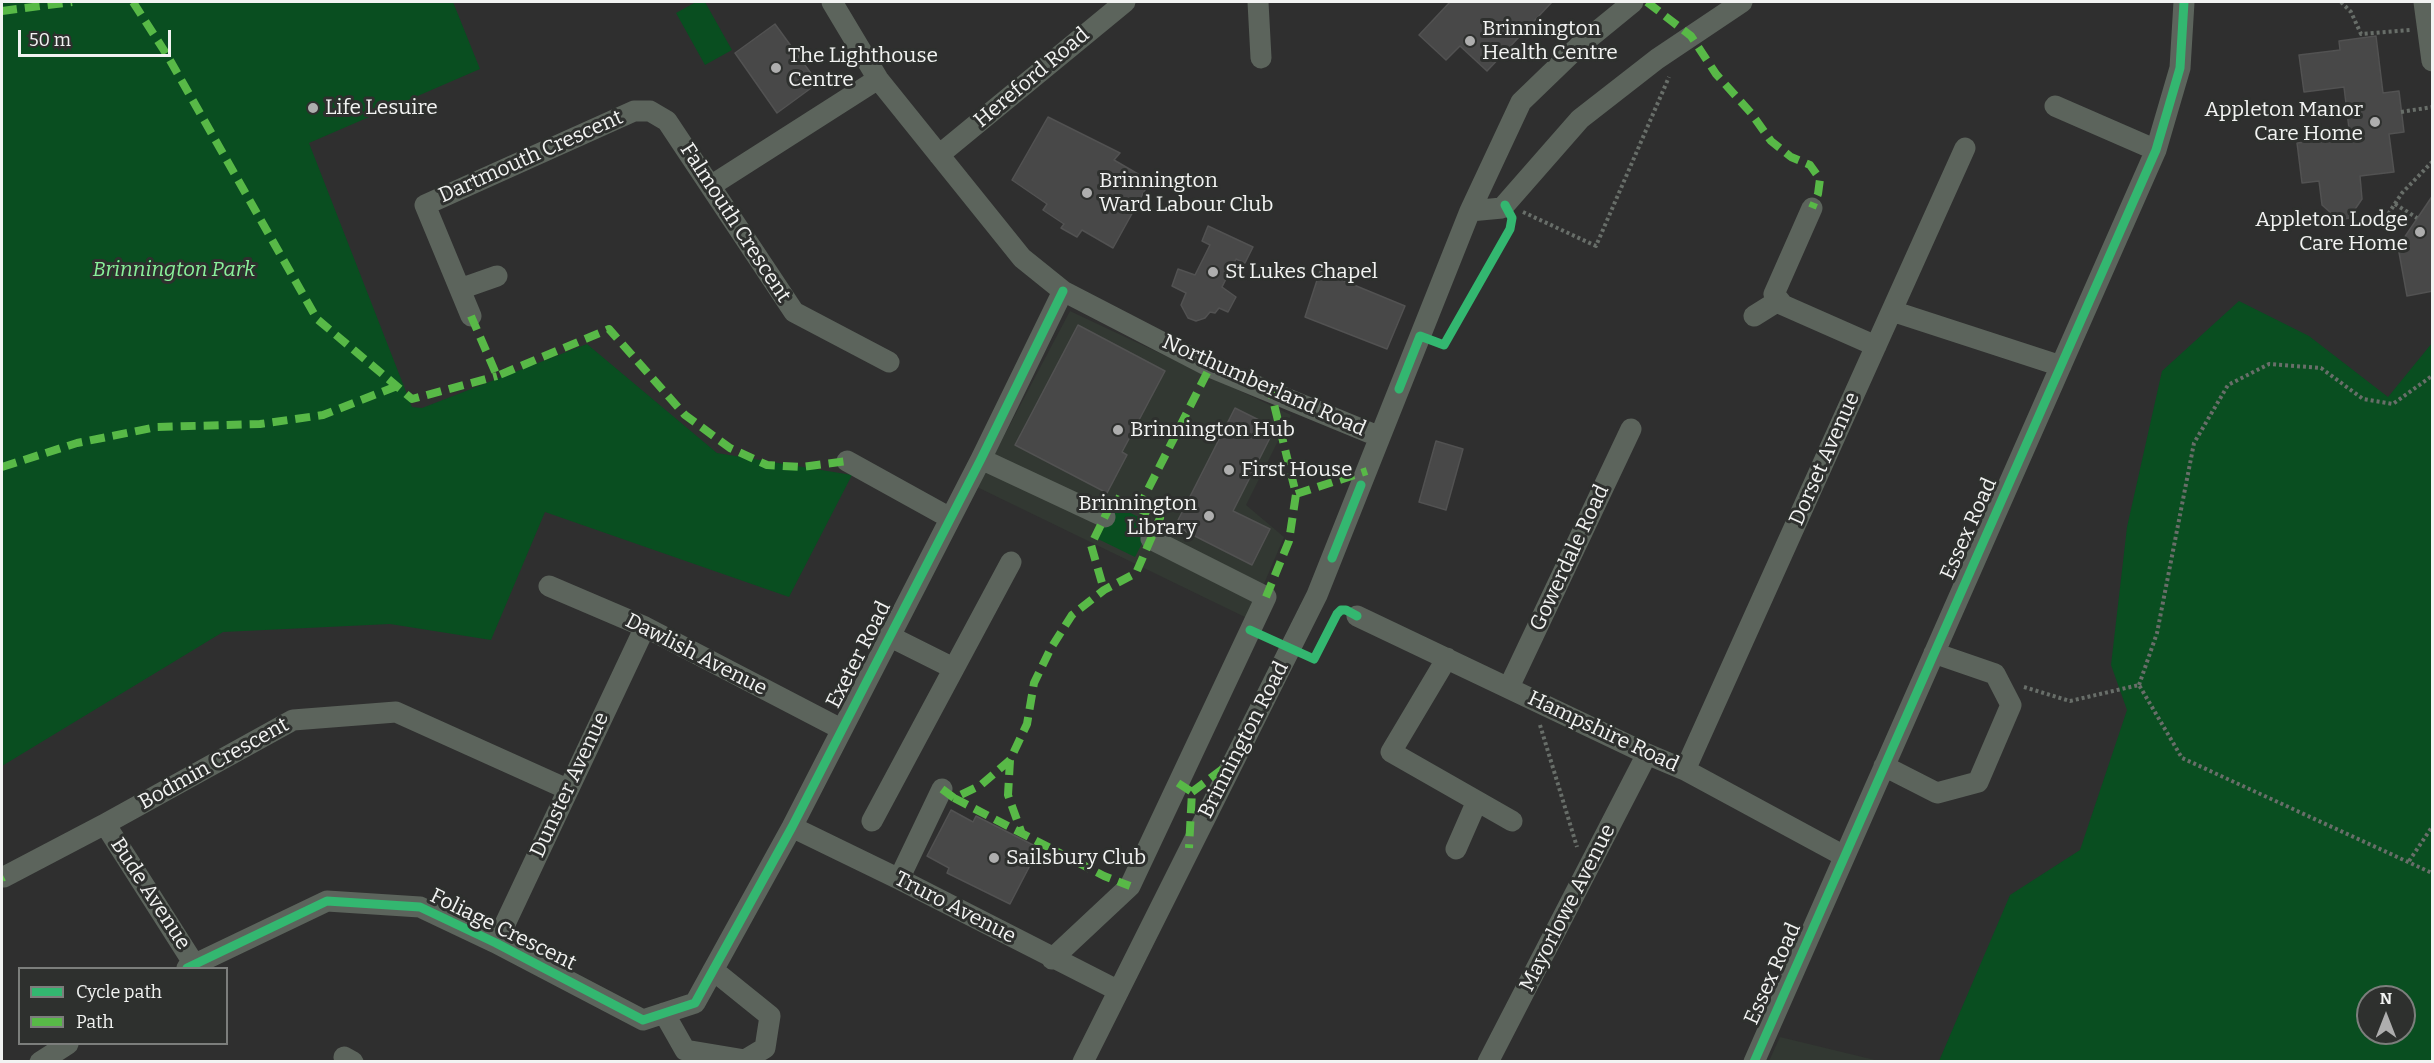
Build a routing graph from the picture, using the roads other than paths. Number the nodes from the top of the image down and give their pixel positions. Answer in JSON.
{"nodes":[{"id":1,"x":832,"y":2,"type":"edge"},
{"id":2,"x":1125,"y":2,"type":"edge"},
{"id":3,"x":1258,"y":2,"type":"edge"},
{"id":4,"x":1633,"y":2,"type":"edge"},
{"id":5,"x":1742,"y":2,"type":"edge"},
{"id":6,"x":2184,"y":2,"type":"edge"},
{"id":7,"x":2424,"y":2,"type":"edge"},
{"id":8,"x":1261,"y":58,"type":"dead end"},
{"id":9,"x":2433,"y":61,"type":"edge"},
{"id":10,"x":878,"y":79,"type":"junction"},
{"id":11,"x":2055,"y":106,"type":"dead end"},
{"id":12,"x":650,"y":111,"type":"joint"},
{"id":13,"x":1965,"y":148,"type":"dead end"},
{"id":14,"x":2156,"y":150,"type":"junction"},
{"id":15,"x":939,"y":155,"type":"junction"},
{"id":16,"x":712,"y":185,"type":"junction"},
{"id":17,"x":1812,"y":208,"type":"dead end"},
{"id":18,"x":1470,"y":211,"type":"junction"},
{"id":19,"x":497,"y":276,"type":"dead end"},
{"id":20,"x":460,"y":289,"type":"junction"},
{"id":21,"x":1063,"y":291,"type":"junction"},
{"id":22,"x":1778,"y":301,"type":"junction"},
{"id":23,"x":1892,"y":311,"type":"junction"},
{"id":24,"x":471,"y":316,"type":"dead end"},
{"id":25,"x":1754,"y":316,"type":"dead end"},
{"id":26,"x":1876,"y":346,"type":"junction"},
{"id":27,"x":890,"y":362,"type":"dead end"},
{"id":28,"x":2061,"y":366,"type":"junction"},
{"id":29,"x":1631,"y":429,"type":"dead end"},
{"id":30,"x":1380,"y":437,"type":"junction"},
{"id":31,"x":981,"y":459,"type":"junction"},
{"id":32,"x":847,"y":461,"type":"dead end"},
{"id":33,"x":1106,"y":517,"type":"dead end"},
{"id":34,"x":950,"y":518,"type":"junction"},
{"id":35,"x":1151,"y":539,"type":"dead end"},
{"id":36,"x":1011,"y":562,"type":"dead end"},
{"id":37,"x":549,"y":586,"type":"dead end"},
{"id":38,"x":1357,"y":616,"type":"dead end"},
{"id":39,"x":645,"y":627,"type":"junction"},
{"id":40,"x":890,"y":636,"type":"junction"},
{"id":41,"x":1934,"y":653,"type":"junction"},
{"id":42,"x":1447,"y":658,"type":"junction"},
{"id":43,"x":953,"y":668,"type":"junction"},
{"id":44,"x":1509,"y":687,"type":"junction"},
{"id":45,"x":841,"y":729,"type":"junction"},
{"id":46,"x":1647,"y":754,"type":"junction"},
{"id":47,"x":1884,"y":766,"type":"junction"},
{"id":48,"x":1685,"y":770,"type":"junction"},
{"id":49,"x":567,"y":789,"type":"junction"},
{"id":50,"x":942,"y":789,"type":"dead end"},
{"id":51,"x":1477,"y":801,"type":"junction"},
{"id":52,"x":872,"y":821,"type":"dead end"},
{"id":53,"x":1512,"y":821,"type":"dead end"},
{"id":54,"x":105,"y":824,"type":"junction"},
{"id":55,"x":792,"y":828,"type":"junction"},
{"id":56,"x":1456,"y":849,"type":"dead end"},
{"id":57,"x":1845,"y":856,"type":"junction"},
{"id":58,"x":4,"y":877,"type":"dead end"},
{"id":59,"x":899,"y":879,"type":"junction"},
{"id":60,"x":496,"y":943,"type":"junction"},
{"id":61,"x":1052,"y":959,"type":"junction"},
{"id":62,"x":191,"y":966,"type":"edge"},
{"id":63,"x":713,"y":970,"type":"junction"},
{"id":64,"x":1117,"y":990,"type":"junction"},
{"id":65,"x":664,"y":1013,"type":"junction"},
{"id":66,"x":66,"y":1045,"type":"edge"},
{"id":67,"x":40,"y":1062,"type":"edge"},
{"id":68,"x":1083,"y":1062,"type":"edge"},
{"id":69,"x":1488,"y":1062,"type":"edge"},
{"id":70,"x":1754,"y":1062,"type":"edge"}],
"edges":[{"from":1,"to":10,"type":"street","name":"Northumberland Road"},
{"from":2,"to":15,"type":"street","name":"Hereford Road"},
{"from":3,"to":8,"type":"street"},
{"from":4,"to":18,"type":"street","name":"Brinnington Road"},
{"from":5,"to":18,"type":"street"},
{"from":6,"to":14,"type":"street","name":"Essex Road"},
{"from":7,"to":9,"type":"street"},
{"from":10,"to":15,"type":"street","name":"Northumberland Road"},
{"from":10,"to":16,"type":"street"},
{"from":11,"to":14,"type":"street"},
{"from":12,"to":16,"type":"street","name":"Falmouth Crescent"},
{"from":12,"to":20,"type":"street","name":"Dartmouth Crescent"},
{"from":13,"to":23,"type":"street","name":"Dorset Avenue"},
{"from":14,"to":28,"type":"street","name":"Essex Road"},
{"from":15,"to":21,"type":"street","name":"Northumberland Road"},
{"from":16,"to":27,"type":"street","name":"Falmouth Crescent"},
{"from":17,"to":22,"type":"street"},
{"from":18,"to":30,"type":"street","name":"Brinnington Road"},
{"from":19,"to":20,"type":"street"},
{"from":20,"to":24,"type":"street","name":"Dartmouth Crescent"},
{"from":21,"to":30,"type":"street","name":"Northumberland Road"},
{"from":21,"to":31,"type":"street","name":"Exeter Road"},
{"from":22,"to":25,"type":"street"},
{"from":22,"to":26,"type":"street"},
{"from":23,"to":26,"type":"street","name":"Dorset Avenue"},
{"from":23,"to":28,"type":"street"},
{"from":26,"to":48,"type":"street","name":"Dorset Avenue"},
{"from":28,"to":41,"type":"street","name":"Essex Road"},
{"from":29,"to":44,"type":"street","name":"Gowerdale Road"},
{"from":30,"to":64,"type":"street","name":"Brinnington Road"},
{"from":31,"to":33,"type":"street"},
{"from":31,"to":34,"type":"street","name":"Exeter Road"},
{"from":32,"to":34,"type":"street"},
{"from":34,"to":40,"type":"street","name":"Exeter Road"},
{"from":35,"to":61,"type":"street"},
{"from":36,"to":43,"type":"street"},
{"from":37,"to":39,"type":"street","name":"Dawlish Avenue"},
{"from":38,"to":42,"type":"street","name":"Hampshire Road"},
{"from":39,"to":45,"type":"street","name":"Dawlish Avenue"},
{"from":39,"to":49,"type":"street","name":"Dunster Avenue"},
{"from":40,"to":43,"type":"street"},
{"from":40,"to":45,"type":"street","name":"Exeter Road"},
{"from":41,"to":47,"type":"street","name":"Essex Road"},
{"from":41,"to":47,"type":"street"},
{"from":42,"to":44,"type":"street","name":"Hampshire Road"},
{"from":42,"to":51,"type":"street"},
{"from":43,"to":52,"type":"street"},
{"from":44,"to":46,"type":"street","name":"Hampshire Road"},
{"from":45,"to":55,"type":"street","name":"Exeter Road"},
{"from":46,"to":48,"type":"street","name":"Hampshire Road"},
{"from":46,"to":69,"type":"street","name":"Mayorlowe Avenue"},
{"from":47,"to":57,"type":"street","name":"Essex Road"},
{"from":48,"to":57,"type":"street","name":"Hampshire Road"},
{"from":49,"to":54,"type":"street","name":"Bodmin Crescent"},
{"from":49,"to":60,"type":"street","name":"Dunster Avenue"},
{"from":50,"to":59,"type":"street"},
{"from":51,"to":53,"type":"street"},
{"from":51,"to":56,"type":"street"},
{"from":54,"to":58,"type":"street","name":"Bodmin Crescent"},
{"from":54,"to":62,"type":"street","name":"Bude Avenue"},
{"from":55,"to":59,"type":"street","name":"Truro Avenue"},
{"from":55,"to":63,"type":"street","name":"Exeter Road"},
{"from":57,"to":70,"type":"street","name":"Essex Road"},
{"from":59,"to":61,"type":"street","name":"Truro Avenue"},
{"from":60,"to":62,"type":"street","name":"Foliage Crescent"},
{"from":60,"to":65,"type":"street","name":"Foliage Crescent"},
{"from":61,"to":64,"type":"street","name":"Truro Avenue"},
{"from":63,"to":65,"type":"street","name":"Exeter Road"},
{"from":63,"to":65,"type":"street"},
{"from":64,"to":68,"type":"street","name":"Brinnington Road"},
{"from":66,"to":67,"type":"street"}]}
